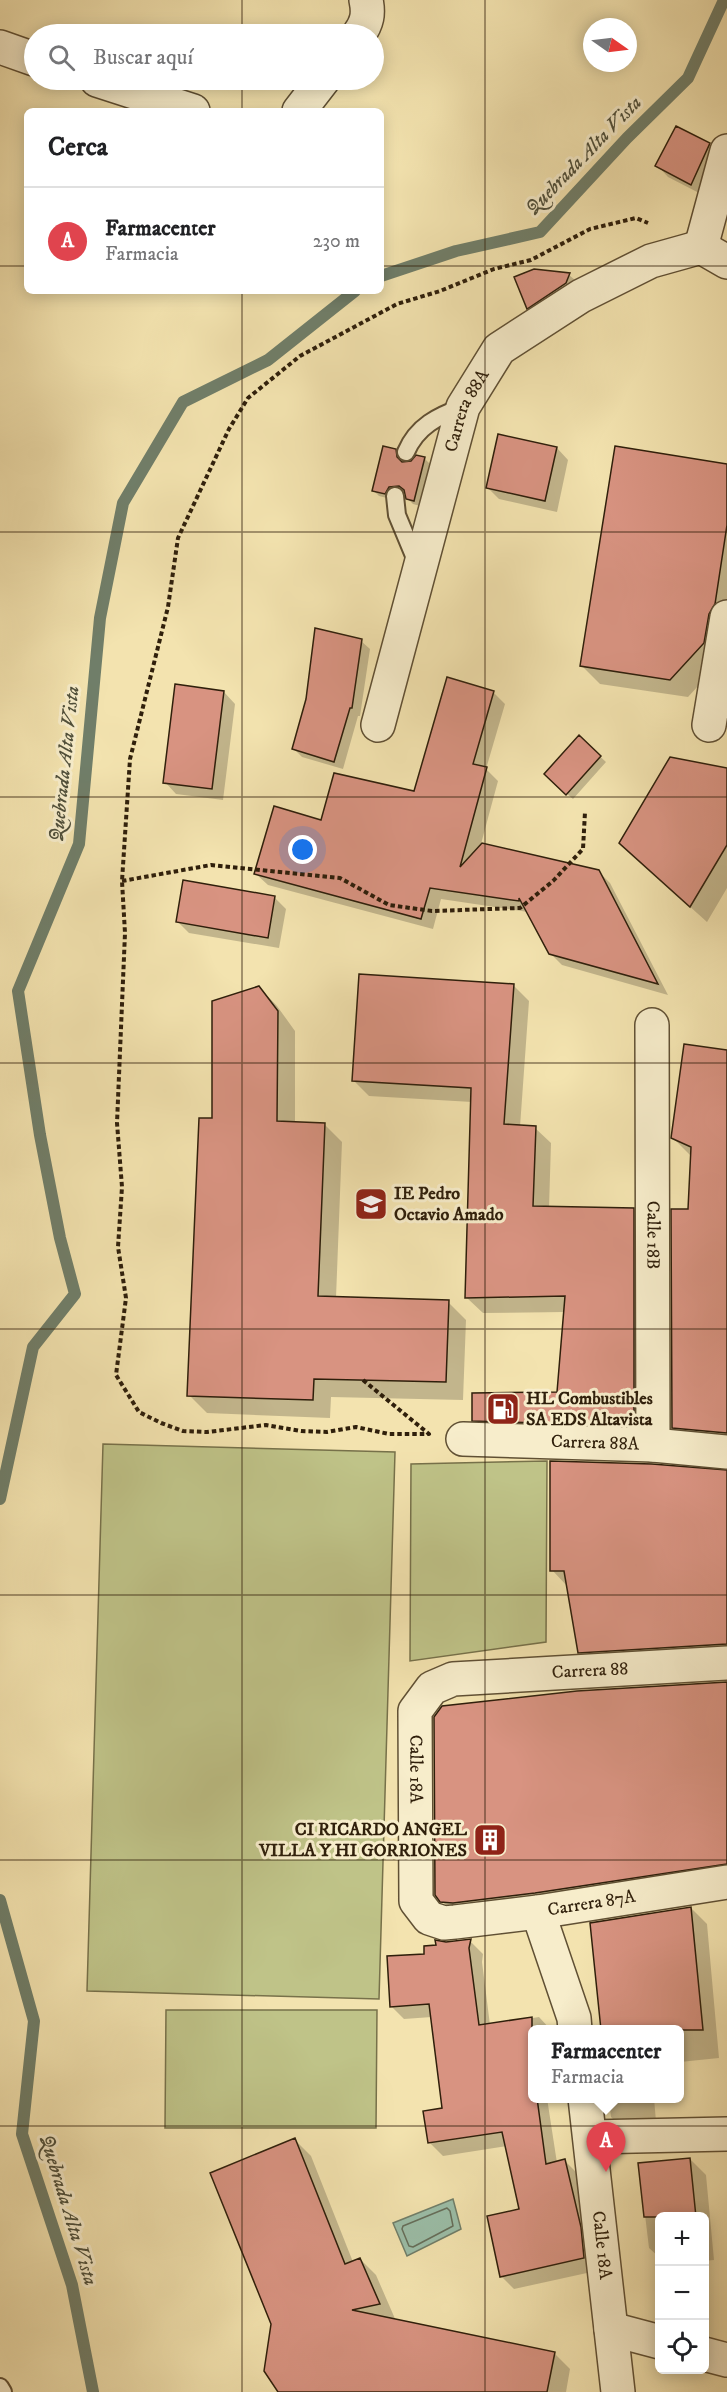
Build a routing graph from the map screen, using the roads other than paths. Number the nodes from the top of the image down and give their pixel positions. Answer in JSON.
{"nodes":[{"id":1,"x":366,"y":0,"type":"edge"},
{"id":2,"x":366,"y":24,"type":"edge"},
{"id":3,"x":0,"y":48,"type":"edge"},
{"id":4,"x":24,"y":56,"type":"edge"},
{"id":5,"x":128,"y":90,"type":"edge"},
{"id":6,"x":315,"y":90,"type":"edge"},
{"id":7,"x":184,"y":108,"type":"edge"},
{"id":8,"x":301,"y":108,"type":"edge"},
{"id":9,"x":727,"y":151,"type":"edge"},
{"id":10,"x":714,"y":254,"type":"edge"},
{"id":11,"x":462,"y":407,"type":"junction"},
{"id":12,"x":406,"y":452,"type":"dead end"},
{"id":13,"x":395,"y":496,"type":"dead end"},
{"id":14,"x":419,"y":568,"type":"junction"},
{"id":15,"x":727,"y":617,"type":"edge"},
{"id":16,"x":378,"y":725,"type":"dead end"},
{"id":17,"x":709,"y":725,"type":"dead end"},
{"id":18,"x":652,"y":1025,"type":"dead end"},
{"id":19,"x":467,"y":1432,"type":"dead end"},
{"id":20,"x":653,"y":1445,"type":"junction"},
{"id":21,"x":727,"y":1452,"type":"edge"},
{"id":22,"x":727,"y":1664,"type":"edge"},
{"id":23,"x":453,"y":1679,"type":"joint"},
{"id":24,"x":727,"y":1882,"type":"edge"},
{"id":25,"x":538,"y":1912,"type":"junction"},
{"id":26,"x":455,"y":1922,"type":"joint"},
{"id":27,"x":575,"y":2025,"type":"edge"},
{"id":28,"x":586,"y":2103,"type":"edge"},
{"id":29,"x":727,"y":2134,"type":"edge"},
{"id":30,"x":590,"y":2137,"type":"junction"},
{"id":31,"x":610,"y":2329,"type":"junction"},
{"id":32,"x":655,"y":2341,"type":"edge"},
{"id":33,"x":709,"y":2355,"type":"edge"},
{"id":34,"x":727,"y":2360,"type":"edge"},
{"id":35,"x":0,"y":2387,"type":"edge"},
{"id":36,"x":3,"y":2392,"type":"edge"},
{"id":37,"x":618,"y":2392,"type":"edge"}],
"edges":[{"from":1,"to":2,"type":"street"},
{"from":3,"to":4,"type":"street"},
{"from":5,"to":7,"type":"street"},
{"from":6,"to":8,"type":"street"},
{"from":9,"to":10,"type":"street"},
{"from":10,"to":11,"type":"street","name":"Carrera 88A"},
{"from":11,"to":12,"type":"lane"},
{"from":11,"to":14,"type":"street","name":"Carrera 88A"},
{"from":13,"to":14,"type":"lane"},
{"from":14,"to":16,"type":"street","name":"Carrera 88A"},
{"from":15,"to":17,"type":"street"},
{"from":18,"to":20,"type":"street","name":"Calle 18B"},
{"from":19,"to":20,"type":"street","name":"Carrera 88A"},
{"from":20,"to":21,"type":"street","name":"Carrera 88A"},
{"from":22,"to":23,"type":"street","name":"Carrera 88"},
{"from":23,"to":26,"type":"street","name":"Calle 18A"},
{"from":24,"to":25,"type":"street","name":"Carrera 87A"},
{"from":25,"to":26,"type":"street","name":"Carrera 87A"},
{"from":25,"to":27,"type":"street"},
{"from":28,"to":30,"type":"street","name":"Calle 18A"},
{"from":29,"to":30,"type":"street"},
{"from":30,"to":31,"type":"street","name":"Calle 18A"},
{"from":31,"to":32,"type":"street"},
{"from":31,"to":37,"type":"street","name":"Calle 18A"},
{"from":33,"to":34,"type":"street"},
{"from":35,"to":36,"type":"lane"}]}
